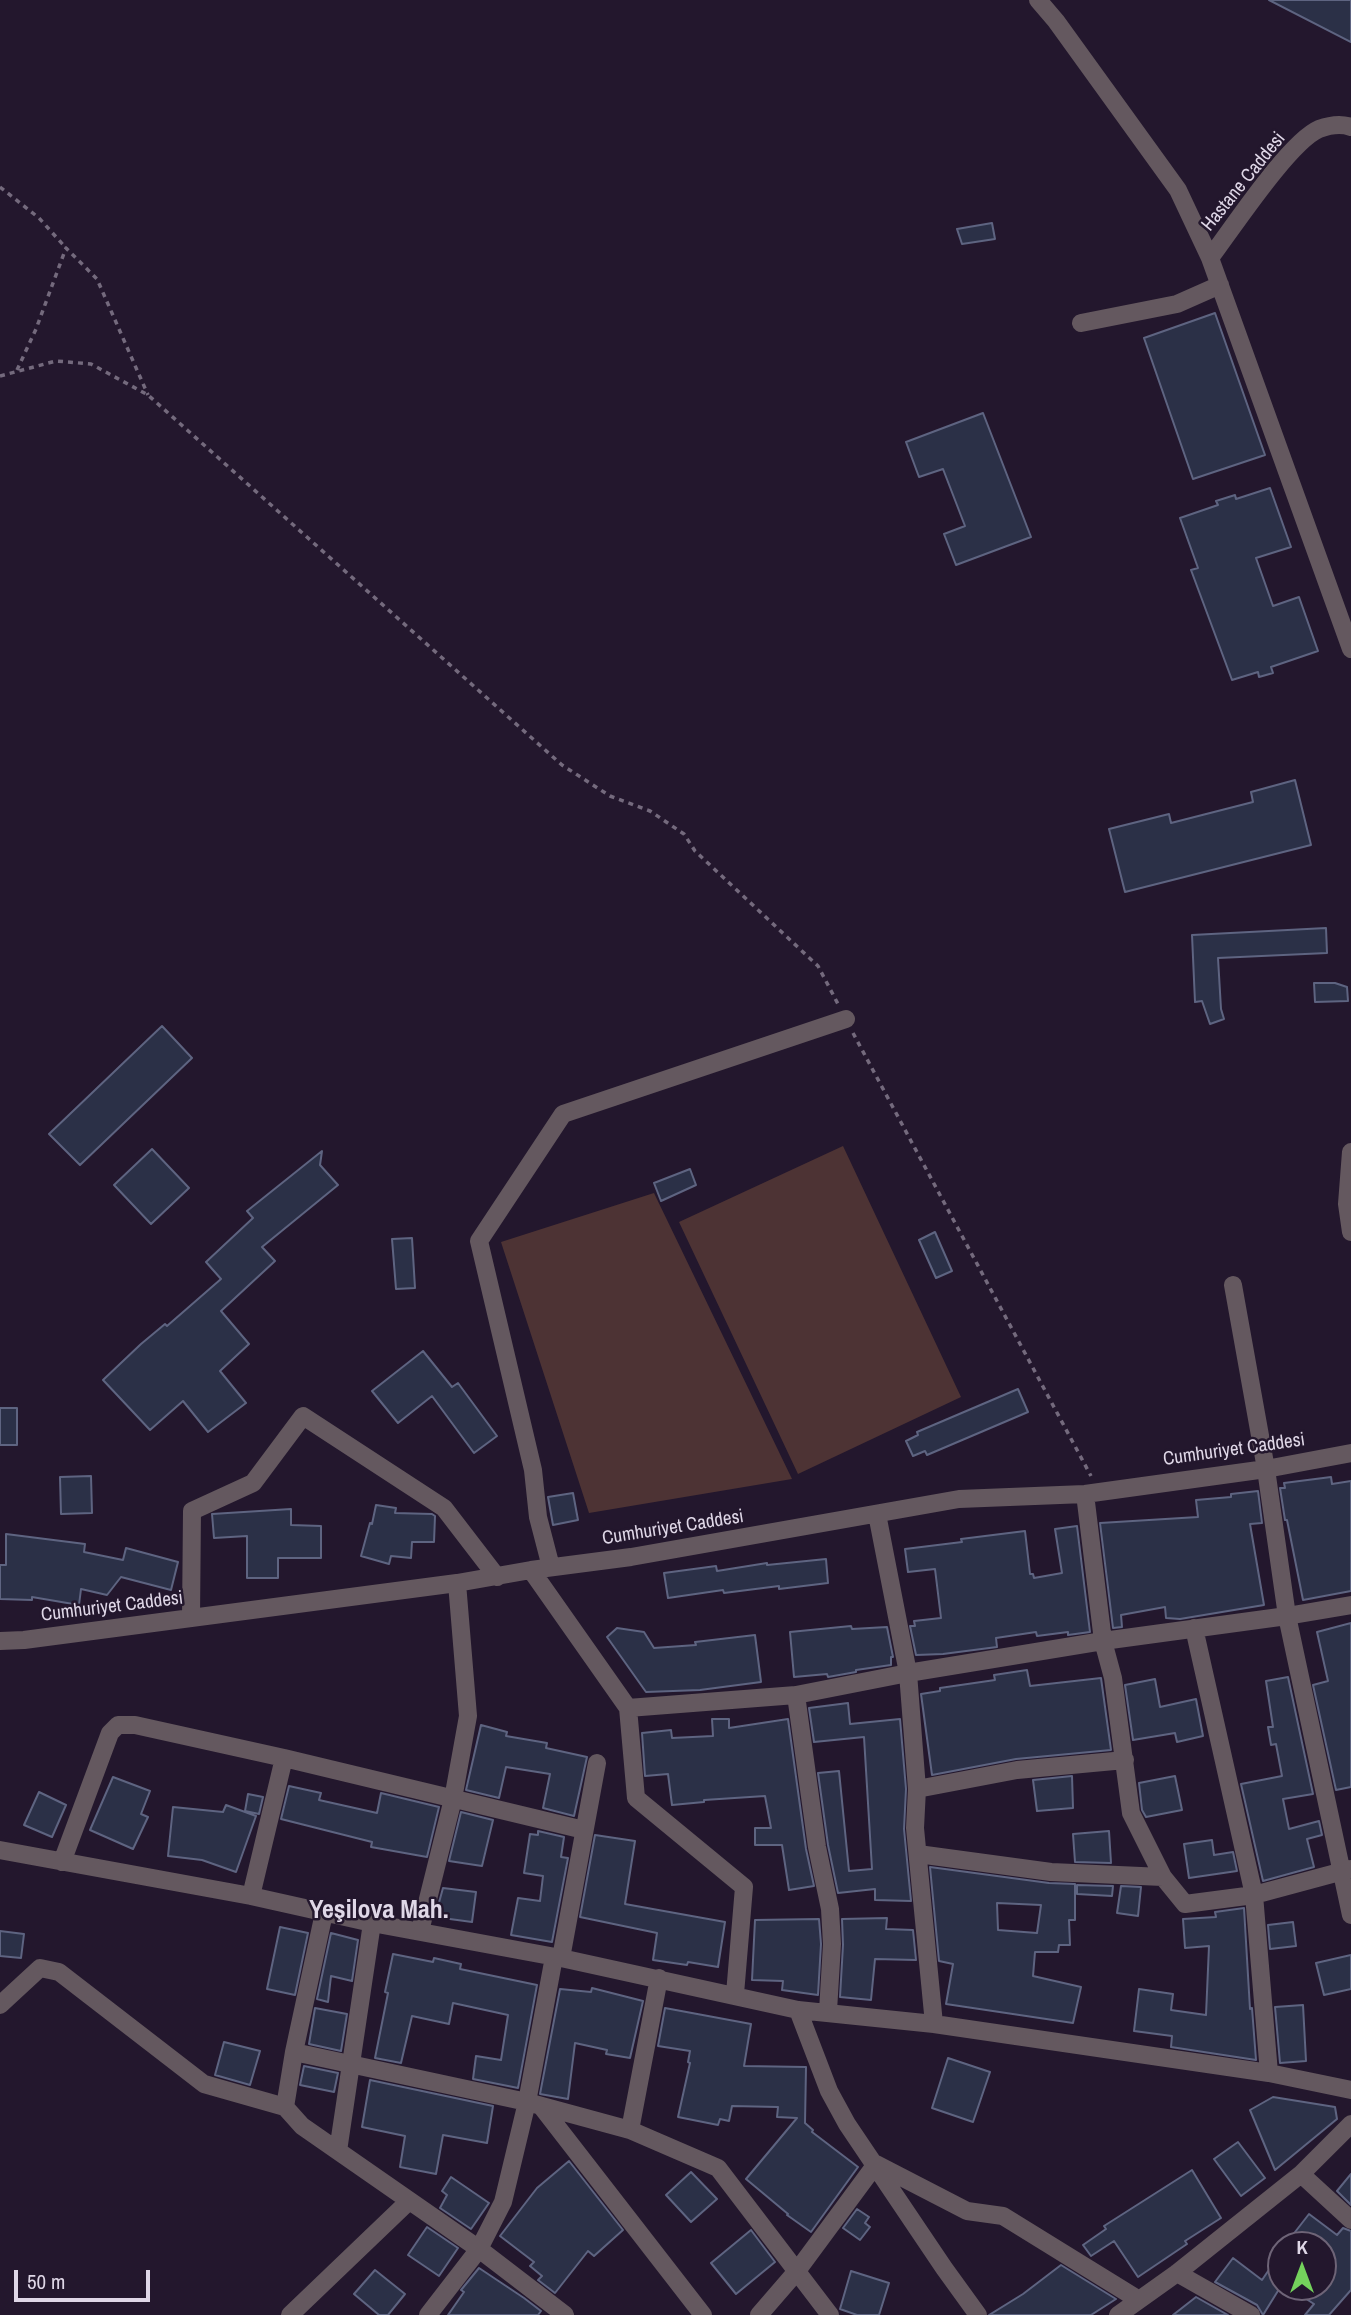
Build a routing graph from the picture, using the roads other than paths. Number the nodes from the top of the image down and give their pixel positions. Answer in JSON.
{"nodes":[{"id":1,"x":1038,"y":0,"type":"edge"},
{"id":2,"x":1351,"y":127,"type":"edge"},
{"id":3,"x":1210,"y":258,"type":"junction"},
{"id":4,"x":1220,"y":285,"type":"junction"},
{"id":5,"x":1081,"y":323,"type":"dead end"},
{"id":6,"x":1351,"y":649,"type":"edge"},
{"id":7,"x":846,"y":1019,"type":"road end"},
{"id":8,"x":1351,"y":1152,"type":"edge"},
{"id":9,"x":1350,"y":1171,"type":"edge"},
{"id":10,"x":1351,"y":1232,"type":"edge"},
{"id":11,"x":1233,"y":1285,"type":"dead end"},
{"id":12,"x":1351,"y":1453,"type":"edge"},
{"id":13,"x":1266,"y":1469,"type":"junction"},
{"id":14,"x":1091,"y":1492,"type":"junction"},
{"id":15,"x":877,"y":1514,"type":"junction"},
{"id":16,"x":551,"y":1567,"type":"junction"},
{"id":17,"x":531,"y":1570,"type":"junction"},
{"id":18,"x":497,"y":1577,"type":"junction"},
{"id":19,"x":457,"y":1583,"type":"junction"},
{"id":20,"x":1351,"y":1605,"type":"edge"},
{"id":21,"x":1287,"y":1616,"type":"junction"},
{"id":22,"x":191,"y":1618,"type":"junction"},
{"id":23,"x":1194,"y":1628,"type":"junction"},
{"id":24,"x":0,"y":1641,"type":"edge"},
{"id":25,"x":1103,"y":1641,"type":"junction"},
{"id":26,"x":908,"y":1673,"type":"junction"},
{"id":27,"x":796,"y":1695,"type":"junction"},
{"id":28,"x":628,"y":1708,"type":"junction"},
{"id":29,"x":284,"y":1758,"type":"junction"},
{"id":30,"x":1125,"y":1760,"type":"junction"},
{"id":31,"x":597,"y":1763,"type":"dead end"},
{"id":32,"x":917,"y":1789,"type":"junction"},
{"id":33,"x":453,"y":1799,"type":"junction"},
{"id":34,"x":584,"y":1830,"type":"junction"},
{"id":35,"x":0,"y":1850,"type":"edge"},
{"id":36,"x":918,"y":1854,"type":"junction"},
{"id":37,"x":62,"y":1862,"type":"junction"},
{"id":38,"x":1346,"y":1870,"type":"edge"},
{"id":39,"x":1163,"y":1877,"type":"junction"},
{"id":40,"x":1254,"y":1895,"type":"junction"},
{"id":41,"x":251,"y":1896,"type":"junction"},
{"id":42,"x":324,"y":1913,"type":"junction"},
{"id":43,"x":1351,"y":1915,"type":"edge"},
{"id":44,"x":372,"y":1923,"type":"junction"},
{"id":45,"x":421,"y":1931,"type":"junction"},
{"id":46,"x":558,"y":1957,"type":"junction"},
{"id":47,"x":659,"y":1978,"type":"junction"},
{"id":48,"x":735,"y":1994,"type":"junction"},
{"id":49,"x":0,"y":2005,"type":"edge"},
{"id":50,"x":798,"y":2010,"type":"junction"},
{"id":51,"x":828,"y":2011,"type":"junction"},
{"id":52,"x":934,"y":2024,"type":"junction"},
{"id":53,"x":294,"y":2052,"type":"junction"},
{"id":54,"x":352,"y":2063,"type":"junction"},
{"id":55,"x":1269,"y":2073,"type":"junction"},
{"id":56,"x":1351,"y":2090,"type":"edge"},
{"id":57,"x":534,"y":2104,"type":"junction"},
{"id":58,"x":285,"y":2106,"type":"junction"},
{"id":59,"x":1351,"y":2124,"type":"edge"},
{"id":60,"x":630,"y":2130,"type":"junction"},
{"id":61,"x":338,"y":2151,"type":"junction"},
{"id":62,"x":876,"y":2164,"type":"junction"},
{"id":63,"x":1301,"y":2174,"type":"junction"},
{"id":64,"x":409,"y":2201,"type":"junction"},
{"id":65,"x":1351,"y":2220,"type":"edge"},
{"id":66,"x":479,"y":2249,"type":"junction"},
{"id":67,"x":797,"y":2271,"type":"junction"},
{"id":68,"x":1177,"y":2273,"type":"junction"},
{"id":69,"x":1139,"y":2300,"type":"junction"},
{"id":70,"x":290,"y":2315,"type":"edge"},
{"id":71,"x":428,"y":2315,"type":"edge"},
{"id":72,"x":565,"y":2315,"type":"edge"},
{"id":73,"x":702,"y":2315,"type":"edge"},
{"id":74,"x":759,"y":2315,"type":"edge"},
{"id":75,"x":830,"y":2315,"type":"edge"},
{"id":76,"x":978,"y":2315,"type":"edge"},
{"id":77,"x":1118,"y":2315,"type":"edge"},
{"id":78,"x":1251,"y":2315,"type":"edge"}],
"edges":[{"from":1,"to":3,"type":"street"},
{"from":2,"to":3,"type":"street","name":"Hastane Caddesi"},
{"from":3,"to":4,"type":"street"},
{"from":4,"to":5,"type":"street"},
{"from":4,"to":6,"type":"street"},
{"from":7,"to":16,"type":"street"},
{"from":8,"to":9,"type":"street"},
{"from":9,"to":10,"type":"street"},
{"from":11,"to":13,"type":"street"},
{"from":12,"to":13,"type":"street","name":"Cumhuriyet Caddesi"},
{"from":13,"to":14,"type":"street","name":"Cumhuriyet Caddesi"},
{"from":13,"to":21,"type":"street"},
{"from":14,"to":15,"type":"street","name":"Cumhuriyet Caddesi"},
{"from":14,"to":25,"type":"street"},
{"from":15,"to":16,"type":"street","name":"Cumhuriyet Caddesi"},
{"from":15,"to":26,"type":"street"},
{"from":16,"to":17,"type":"street","name":"Cumhuriyet Caddesi"},
{"from":17,"to":18,"type":"street","name":"Cumhuriyet Caddesi"},
{"from":17,"to":28,"type":"street"},
{"from":18,"to":19,"type":"street","name":"Cumhuriyet Caddesi"},
{"from":18,"to":22,"type":"street"},
{"from":19,"to":22,"type":"street","name":"Cumhuriyet Caddesi"},
{"from":19,"to":33,"type":"street"},
{"from":20,"to":21,"type":"street"},
{"from":21,"to":23,"type":"street"},
{"from":21,"to":38,"type":"street"},
{"from":22,"to":24,"type":"street","name":"Cumhuriyet Caddesi"},
{"from":23,"to":25,"type":"street"},
{"from":23,"to":40,"type":"street"},
{"from":25,"to":26,"type":"street"},
{"from":25,"to":30,"type":"street"},
{"from":26,"to":27,"type":"street"},
{"from":26,"to":32,"type":"street"},
{"from":27,"to":28,"type":"street"},
{"from":27,"to":51,"type":"street"},
{"from":28,"to":48,"type":"street"},
{"from":29,"to":33,"type":"street"},
{"from":29,"to":37,"type":"street"},
{"from":29,"to":41,"type":"street"},
{"from":30,"to":32,"type":"street"},
{"from":30,"to":39,"type":"street"},
{"from":31,"to":34,"type":"street"},
{"from":32,"to":36,"type":"street"},
{"from":33,"to":34,"type":"street"},
{"from":33,"to":45,"type":"street"},
{"from":34,"to":46,"type":"street"},
{"from":35,"to":37,"type":"street"},
{"from":36,"to":39,"type":"street"},
{"from":36,"to":52,"type":"street"},
{"from":37,"to":41,"type":"street"},
{"from":38,"to":40,"type":"street"},
{"from":38,"to":43,"type":"street"},
{"from":39,"to":40,"type":"street"},
{"from":40,"to":55,"type":"street"},
{"from":41,"to":42,"type":"street"},
{"from":42,"to":44,"type":"street"},
{"from":42,"to":53,"type":"street"},
{"from":44,"to":45,"type":"street"},
{"from":44,"to":54,"type":"street"},
{"from":45,"to":46,"type":"street"},
{"from":46,"to":47,"type":"street"},
{"from":46,"to":57,"type":"street"},
{"from":47,"to":48,"type":"street"},
{"from":47,"to":60,"type":"street"},
{"from":48,"to":50,"type":"street"},
{"from":49,"to":58,"type":"street"},
{"from":50,"to":51,"type":"street"},
{"from":50,"to":62,"type":"street"},
{"from":51,"to":52,"type":"street"},
{"from":52,"to":55,"type":"street"},
{"from":53,"to":54,"type":"street"},
{"from":53,"to":58,"type":"street"},
{"from":54,"to":57,"type":"street"},
{"from":54,"to":61,"type":"street"},
{"from":55,"to":56,"type":"street"},
{"from":57,"to":60,"type":"street"},
{"from":57,"to":66,"type":"street"},
{"from":57,"to":73,"type":"street"},
{"from":58,"to":61,"type":"street"},
{"from":59,"to":63,"type":"street"},
{"from":60,"to":67,"type":"street"},
{"from":61,"to":64,"type":"street"},
{"from":62,"to":67,"type":"street"},
{"from":62,"to":69,"type":"street"},
{"from":62,"to":76,"type":"street"},
{"from":63,"to":65,"type":"street"},
{"from":63,"to":68,"type":"street"},
{"from":64,"to":66,"type":"street"},
{"from":64,"to":70,"type":"street"},
{"from":66,"to":71,"type":"street"},
{"from":66,"to":72,"type":"street"},
{"from":67,"to":74,"type":"street"},
{"from":67,"to":75,"type":"street"},
{"from":68,"to":69,"type":"street"},
{"from":68,"to":78,"type":"street"},
{"from":69,"to":77,"type":"street"}]}
